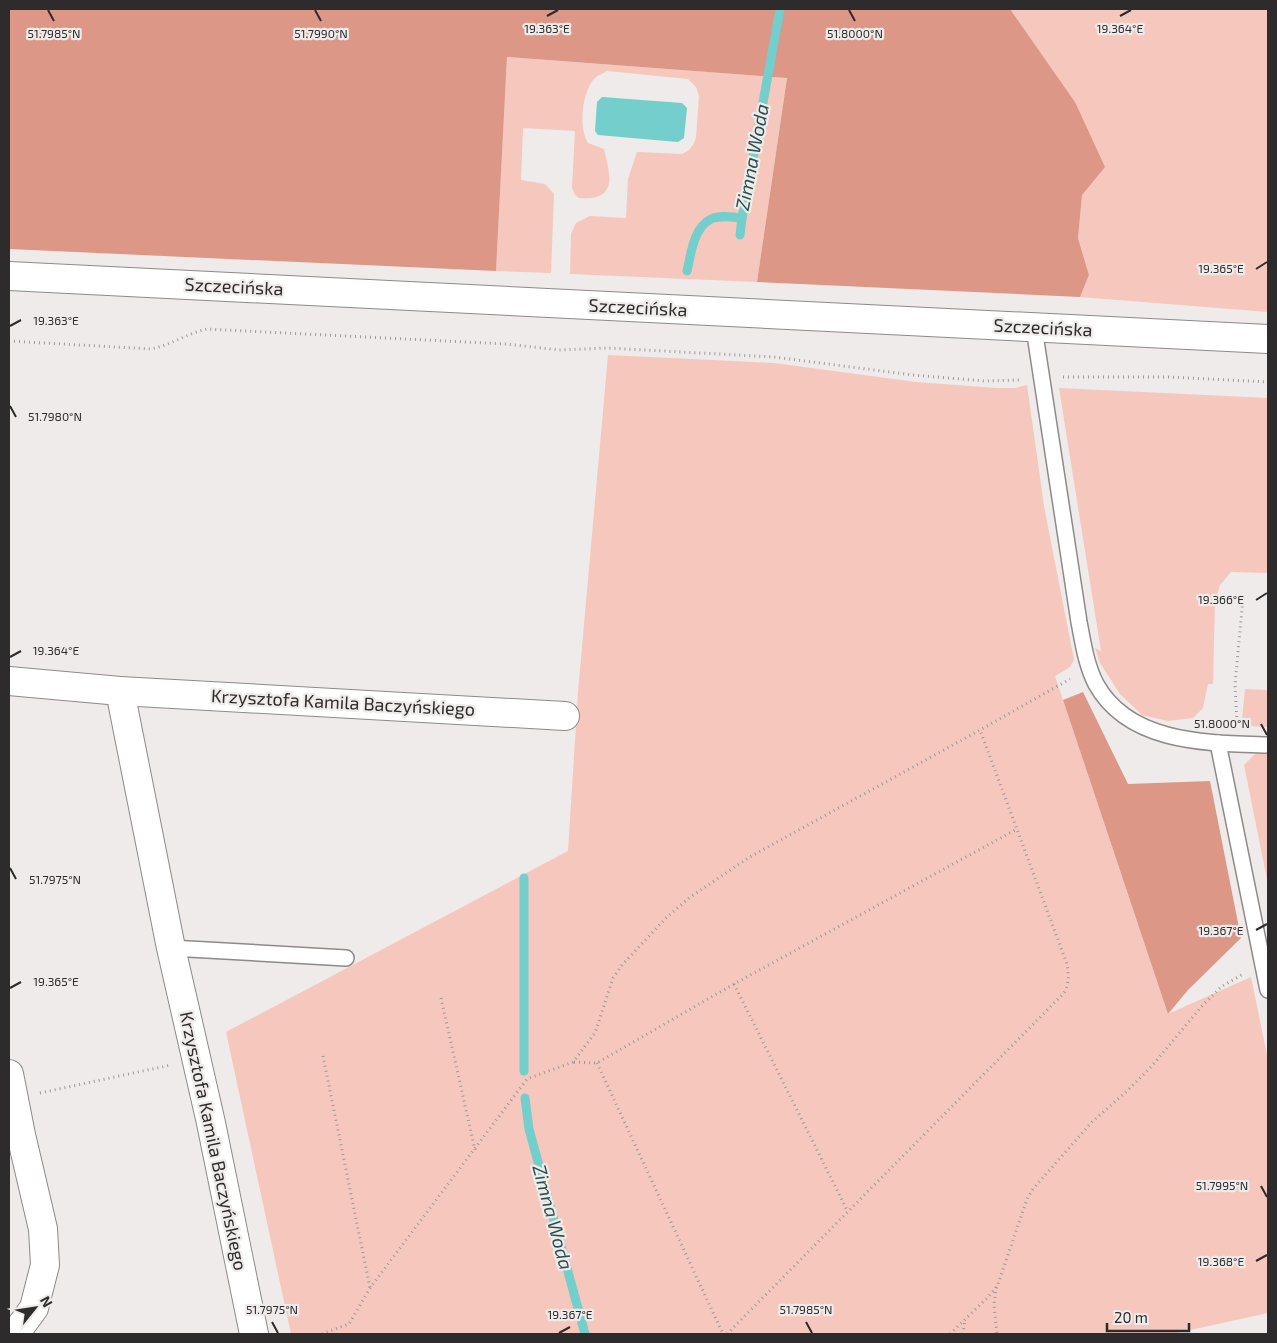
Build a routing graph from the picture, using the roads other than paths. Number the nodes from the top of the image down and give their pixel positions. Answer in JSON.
{"nodes":[{"id":1,"x":9,"y":276,"type":"edge"},
{"id":2,"x":1034,"y":328,"type":"junction"},
{"id":3,"x":1268,"y":339,"type":"edge"},
{"id":4,"x":9,"y":681,"type":"edge"},
{"id":5,"x":120,"y":691,"type":"junction"},
{"id":6,"x":566,"y":716,"type":"dead end"},
{"id":7,"x":1218,"y":743,"type":"junction"},
{"id":8,"x":1268,"y":745,"type":"edge"},
{"id":9,"x":170,"y":948,"type":"junction"},
{"id":10,"x":346,"y":958,"type":"dead end"},
{"id":11,"x":1268,"y":990,"type":"edge"},
{"id":12,"x":11,"y":1086,"type":"edge"},
{"id":13,"x":15,"y":1136,"type":"edge"},
{"id":14,"x":15,"y":1334,"type":"edge"},
{"id":15,"x":254,"y":1334,"type":"edge"}],
"edges":[{"from":1,"to":2,"type":"street","name":"Szczecińska"},
{"from":2,"to":3,"type":"street","name":"Szczecińska"},
{"from":2,"to":7,"type":"lane"},
{"from":4,"to":5,"type":"street","name":"Krzysztofa Kamila Baczyńskiego"},
{"from":5,"to":6,"type":"street","name":"Krzysztofa Kamila Baczyńskiego"},
{"from":5,"to":9,"type":"street","name":"Krzysztofa Kamila Baczyńskiego"},
{"from":7,"to":8,"type":"lane"},
{"from":7,"to":11,"type":"lane"},
{"from":9,"to":10,"type":"lane"},
{"from":9,"to":15,"type":"street","name":"Krzysztofa Kamila Baczyńskiego"},
{"from":12,"to":13,"type":"street"},
{"from":13,"to":14,"type":"street"}]}
